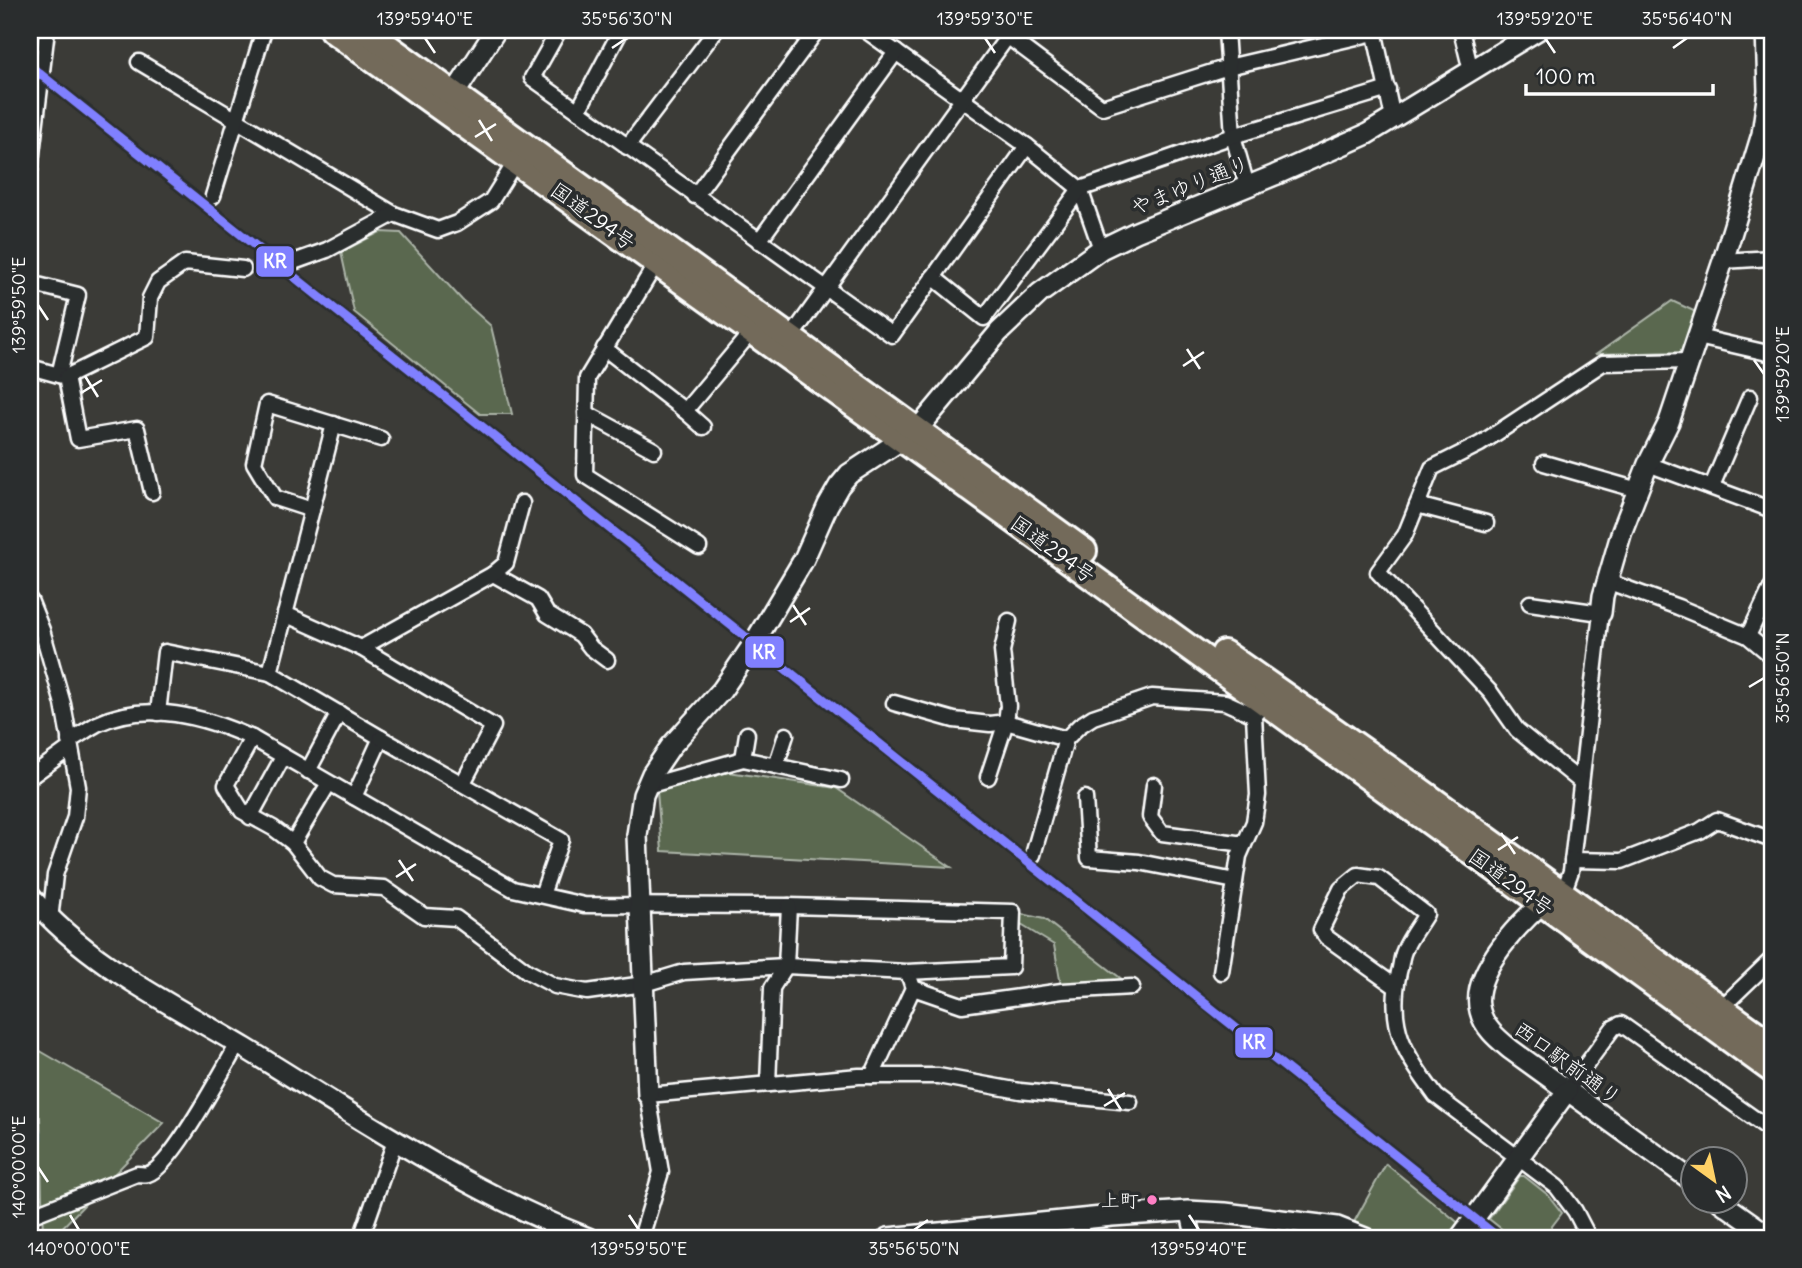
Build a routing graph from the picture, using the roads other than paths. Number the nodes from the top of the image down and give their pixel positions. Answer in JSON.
{"nodes":[{"id":1,"x":47,"y":30,"type":"edge"},
{"id":2,"x":264,"y":30,"type":"edge"},
{"id":3,"x":332,"y":30,"type":"edge"},
{"id":4,"x":365,"y":30,"type":"edge"},
{"id":5,"x":496,"y":30,"type":"edge"},
{"id":6,"x":559,"y":30,"type":"edge"},
{"id":7,"x":621,"y":30,"type":"edge"},
{"id":8,"x":716,"y":30,"type":"edge"},
{"id":9,"x":817,"y":30,"type":"edge"},
{"id":10,"x":865,"y":30,"type":"edge"},
{"id":11,"x":1226,"y":30,"type":"edge"},
{"id":12,"x":1461,"y":30,"type":"edge"},
{"id":13,"x":1538,"y":30,"type":"edge"},
{"id":14,"x":1766,"y":30,"type":"edge"},
{"id":15,"x":1374,"y":31,"type":"edge"},
{"id":16,"x":1004,"y":33,"type":"edge"},
{"id":17,"x":896,"y":52,"type":"junction"},
{"id":18,"x":139,"y":62,"type":"dead end"},
{"id":19,"x":1228,"y":68,"type":"junction"},
{"id":20,"x":1471,"y":71,"type":"junction"},
{"id":21,"x":1388,"y":89,"type":"junction"},
{"id":22,"x":962,"y":100,"type":"junction"},
{"id":23,"x":449,"y":103,"type":"junction"},
{"id":24,"x":578,"y":111,"type":"junction"},
{"id":25,"x":236,"y":118,"type":"junction"},
{"id":26,"x":1394,"y":118,"type":"junction"},
{"id":27,"x":1233,"y":136,"type":"junction"},
{"id":28,"x":1027,"y":146,"type":"junction"},
{"id":29,"x":627,"y":147,"type":"junction"},
{"id":30,"x":516,"y":161,"type":"junction"},
{"id":31,"x":30,"y":170,"type":"edge"},
{"id":32,"x":1247,"y":186,"type":"junction"},
{"id":33,"x":1080,"y":189,"type":"junction"},
{"id":34,"x":695,"y":195,"type":"junction"},
{"id":35,"x":213,"y":196,"type":"dead end"},
{"id":36,"x":394,"y":214,"type":"junction"},
{"id":37,"x":760,"y":241,"type":"junction"},
{"id":38,"x":1101,"y":249,"type":"junction"},
{"id":39,"x":1772,"y":258,"type":"edge"},
{"id":40,"x":1723,"y":261,"type":"junction"},
{"id":41,"x":657,"y":262,"type":"junction"},
{"id":42,"x":288,"y":264,"type":"tunnel mouth"},
{"id":43,"x":243,"y":269,"type":"tunnel mouth"},
{"id":44,"x":933,"y":277,"type":"junction"},
{"id":45,"x":30,"y":283,"type":"edge"},
{"id":46,"x":827,"y":289,"type":"junction"},
{"id":47,"x":752,"y":331,"type":"junction"},
{"id":48,"x":791,"y":337,"type":"junction"},
{"id":49,"x":1698,"y":337,"type":"junction"},
{"id":50,"x":604,"y":348,"type":"junction"},
{"id":51,"x":1772,"y":354,"type":"edge"},
{"id":52,"x":1689,"y":361,"type":"junction"},
{"id":53,"x":30,"y":367,"type":"edge"},
{"id":54,"x":62,"y":376,"type":"junction"},
{"id":55,"x":1750,"y":397,"type":"dead end"},
{"id":56,"x":685,"y":411,"type":"junction"},
{"id":57,"x":586,"y":412,"type":"junction"},
{"id":58,"x":334,"y":424,"type":"junction"},
{"id":59,"x":703,"y":427,"type":"dead end"},
{"id":60,"x":911,"y":435,"type":"junction"},
{"id":61,"x":381,"y":439,"type":"dead end"},
{"id":62,"x":654,"y":450,"type":"dead end"},
{"id":63,"x":1545,"y":463,"type":"dead end"},
{"id":64,"x":1648,"y":464,"type":"junction"},
{"id":65,"x":1712,"y":486,"type":"junction"},
{"id":66,"x":1638,"y":490,"type":"junction"},
{"id":67,"x":152,"y":492,"type":"dead end"},
{"id":68,"x":522,"y":503,"type":"dead end"},
{"id":69,"x":1417,"y":505,"type":"junction"},
{"id":70,"x":312,"y":510,"type":"junction"},
{"id":71,"x":1772,"y":510,"type":"edge"},
{"id":72,"x":1486,"y":523,"type":"dead end"},
{"id":73,"x":699,"y":547,"type":"dead end"},
{"id":74,"x":493,"y":574,"type":"junction"},
{"id":75,"x":1609,"y":582,"type":"junction"},
{"id":76,"x":1772,"y":586,"type":"edge"},
{"id":77,"x":30,"y":600,"type":"edge"},
{"id":78,"x":1530,"y":603,"type":"dead end"},
{"id":79,"x":1601,"y":613,"type":"junction"},
{"id":80,"x":285,"y":614,"type":"junction"},
{"id":81,"x":1009,"y":621,"type":"dead end"},
{"id":82,"x":36,"y":632,"type":"edge"},
{"id":83,"x":1748,"y":636,"type":"junction"},
{"id":84,"x":361,"y":649,"type":"junction"},
{"id":85,"x":1772,"y":656,"type":"edge"},
{"id":86,"x":607,"y":660,"type":"dead end"},
{"id":87,"x":270,"y":673,"type":"junction"},
{"id":88,"x":894,"y":703,"type":"dead end"},
{"id":89,"x":1266,"y":703,"type":"junction"},
{"id":90,"x":158,"y":713,"type":"junction"},
{"id":91,"x":338,"y":713,"type":"junction"},
{"id":92,"x":1006,"y":722,"type":"junction"},
{"id":93,"x":747,"y":734,"type":"dead end"},
{"id":94,"x":786,"y":735,"type":"dead end"},
{"id":95,"x":252,"y":738,"type":"junction"},
{"id":96,"x":381,"y":738,"type":"junction"},
{"id":97,"x":1066,"y":739,"type":"junction"},
{"id":98,"x":70,"y":745,"type":"junction"},
{"id":99,"x":283,"y":757,"type":"junction"},
{"id":100,"x":743,"y":759,"type":"junction"},
{"id":101,"x":776,"y":766,"type":"junction"},
{"id":102,"x":308,"y":771,"type":"junction"},
{"id":103,"x":30,"y":777,"type":"edge"},
{"id":104,"x":988,"y":777,"type":"dead end"},
{"id":105,"x":841,"y":780,"type":"dead end"},
{"id":106,"x":1581,"y":782,"type":"junction"},
{"id":107,"x":329,"y":783,"type":"junction"},
{"id":108,"x":463,"y":783,"type":"junction"},
{"id":109,"x":1154,"y":785,"type":"dead end"},
{"id":110,"x":647,"y":786,"type":"junction"},
{"id":111,"x":354,"y":797,"type":"junction"},
{"id":112,"x":1085,"y":798,"type":"dead end"},
{"id":113,"x":250,"y":817,"type":"junction"},
{"id":114,"x":1772,"y":840,"type":"edge"},
{"id":115,"x":293,"y":843,"type":"junction"},
{"id":116,"x":1244,"y":844,"type":"junction"},
{"id":117,"x":1033,"y":855,"type":"dead end"},
{"id":118,"x":1572,"y":860,"type":"junction"},
{"id":119,"x":1235,"y":881,"type":"junction"},
{"id":120,"x":542,"y":895,"type":"junction"},
{"id":121,"x":30,"y":896,"type":"edge"},
{"id":122,"x":1550,"y":897,"type":"junction"},
{"id":123,"x":640,"y":906,"type":"junction"},
{"id":124,"x":789,"y":906,"type":"junction"},
{"id":125,"x":50,"y":920,"type":"junction"},
{"id":126,"x":1772,"y":960,"type":"edge"},
{"id":127,"x":786,"y":966,"type":"junction"},
{"id":128,"x":906,"y":972,"type":"junction"},
{"id":129,"x":1222,"y":972,"type":"dead end"},
{"id":130,"x":644,"y":984,"type":"junction"},
{"id":131,"x":1132,"y":987,"type":"dead end"},
{"id":132,"x":1396,"y":987,"type":"junction"},
{"id":133,"x":913,"y":988,"type":"junction"},
{"id":134,"x":1721,"y":1008,"type":"junction"},
{"id":135,"x":238,"y":1044,"type":"junction"},
{"id":136,"x":1772,"y":1045,"type":"edge"},
{"id":137,"x":1772,"y":1070,"type":"edge"},
{"id":138,"x":872,"y":1076,"type":"junction"},
{"id":139,"x":768,"y":1084,"type":"junction"},
{"id":140,"x":1567,"y":1091,"type":"junction"},
{"id":141,"x":648,"y":1095,"type":"junction"},
{"id":142,"x":1130,"y":1102,"type":"dead end"},
{"id":143,"x":1772,"y":1131,"type":"edge"},
{"id":144,"x":395,"y":1141,"type":"junction"},
{"id":145,"x":1518,"y":1157,"type":"junction"},
{"id":146,"x":1680,"y":1173,"type":"edge"},
{"id":147,"x":1188,"y":1211,"type":"junction"},
{"id":148,"x":30,"y":1216,"type":"edge"},
{"id":149,"x":1741,"y":1216,"type":"edge"},
{"id":150,"x":1081,"y":1229,"type":"edge"},
{"id":151,"x":942,"y":1235,"type":"edge"},
{"id":152,"x":1461,"y":1236,"type":"edge"},
{"id":153,"x":361,"y":1238,"type":"edge"},
{"id":154,"x":588,"y":1238,"type":"edge"},
{"id":155,"x":641,"y":1238,"type":"edge"},
{"id":156,"x":888,"y":1238,"type":"edge"},
{"id":157,"x":1194,"y":1238,"type":"edge"},
{"id":158,"x":1365,"y":1238,"type":"edge"},
{"id":159,"x":1589,"y":1238,"type":"edge"},
{"id":160,"x":1772,"y":1238,"type":"edge"}],
"edges":[{"from":1,"to":31,"type":"street"},
{"from":2,"to":25,"type":"street"},
{"from":3,"to":23,"type":"highway","name":"国道294号"},
{"from":4,"to":23,"type":"highway","name":"国道294号"},
{"from":5,"to":23,"type":"street"},
{"from":6,"to":24,"type":"street"},
{"from":7,"to":24,"type":"street"},
{"from":8,"to":29,"type":"street"},
{"from":9,"to":34,"type":"street"},
{"from":10,"to":17,"type":"street"},
{"from":11,"to":19,"type":"street"},
{"from":12,"to":20,"type":"street"},
{"from":13,"to":20,"type":"street","name":"やまゆり通り"},
{"from":14,"to":40,"type":"street"},
{"from":15,"to":19,"type":"street"},
{"from":15,"to":21,"type":"street"},
{"from":16,"to":19,"type":"street"},
{"from":16,"to":22,"type":"street"},
{"from":17,"to":22,"type":"street"},
{"from":17,"to":37,"type":"street"},
{"from":18,"to":25,"type":"street"},
{"from":19,"to":27,"type":"street"},
{"from":20,"to":26,"type":"street","name":"やまゆり通り"},
{"from":21,"to":26,"type":"street"},
{"from":21,"to":27,"type":"street"},
{"from":22,"to":28,"type":"street"},
{"from":22,"to":46,"type":"street"},
{"from":23,"to":30,"type":"highway","name":"国道294号"},
{"from":23,"to":48,"type":"highway","name":"国道294号"},
{"from":24,"to":29,"type":"street"},
{"from":25,"to":35,"type":"street"},
{"from":25,"to":36,"type":"street"},
{"from":26,"to":32,"type":"street","name":"やまゆり通り"},
{"from":27,"to":32,"type":"street"},
{"from":27,"to":33,"type":"street"},
{"from":28,"to":33,"type":"street"},
{"from":28,"to":44,"type":"street"},
{"from":29,"to":34,"type":"street"},
{"from":30,"to":36,"type":"street"},
{"from":30,"to":41,"type":"highway","name":"国道294号"},
{"from":32,"to":38,"type":"street","name":"やまゆり通り"},
{"from":33,"to":38,"type":"street"},
{"from":33,"to":44,"type":"street"},
{"from":34,"to":37,"type":"street"},
{"from":36,"to":42,"type":"street"},
{"from":37,"to":46,"type":"street"},
{"from":38,"to":60,"type":"street","name":"やまゆり通り"},
{"from":39,"to":40,"type":"street"},
{"from":40,"to":49,"type":"street"},
{"from":41,"to":47,"type":"highway","name":"国道294号"},
{"from":41,"to":50,"type":"street"},
{"from":43,"to":54,"type":"street"},
{"from":44,"to":46,"type":"street"},
{"from":45,"to":54,"type":"street"},
{"from":46,"to":48,"type":"street"},
{"from":47,"to":56,"type":"street"},
{"from":47,"to":60,"type":"highway","name":"国道294号"},
{"from":48,"to":60,"type":"highway","name":"国道294号"},
{"from":49,"to":51,"type":"street"},
{"from":49,"to":52,"type":"street"},
{"from":50,"to":56,"type":"street"},
{"from":50,"to":57,"type":"street"},
{"from":52,"to":64,"type":"street"},
{"from":52,"to":69,"type":"street"},
{"from":53,"to":54,"type":"street"},
{"from":54,"to":67,"type":"street"},
{"from":55,"to":65,"type":"street"},
{"from":56,"to":59,"type":"street"},
{"from":57,"to":62,"type":"street"},
{"from":57,"to":73,"type":"street"},
{"from":58,"to":61,"type":"street"},
{"from":58,"to":70,"type":"street"},
{"from":58,"to":70,"type":"street"},
{"from":60,"to":89,"type":"highway","name":"国道294号"},
{"from":60,"to":110,"type":"street","name":"やまゆり通り"},
{"from":63,"to":66,"type":"street"},
{"from":64,"to":65,"type":"street"},
{"from":64,"to":66,"type":"street"},
{"from":65,"to":71,"type":"street"},
{"from":66,"to":75,"type":"street"},
{"from":68,"to":74,"type":"street"},
{"from":69,"to":72,"type":"street"},
{"from":69,"to":106,"type":"street"},
{"from":70,"to":80,"type":"street"},
{"from":74,"to":84,"type":"street"},
{"from":74,"to":86,"type":"street"},
{"from":75,"to":79,"type":"street"},
{"from":75,"to":83,"type":"street"},
{"from":76,"to":83,"type":"street"},
{"from":77,"to":82,"type":"street"},
{"from":78,"to":79,"type":"street"},
{"from":79,"to":106,"type":"street"},
{"from":80,"to":84,"type":"street"},
{"from":80,"to":87,"type":"street"},
{"from":81,"to":92,"type":"street"},
{"from":82,"to":98,"type":"street"},
{"from":83,"to":85,"type":"street"},
{"from":84,"to":108,"type":"street"},
{"from":87,"to":90,"type":"street"},
{"from":87,"to":91,"type":"street"},
{"from":88,"to":92,"type":"street"},
{"from":89,"to":97,"type":"street"},
{"from":89,"to":116,"type":"street"},
{"from":89,"to":122,"type":"highway","name":"国道294号"},
{"from":90,"to":95,"type":"street"},
{"from":90,"to":98,"type":"street"},
{"from":91,"to":96,"type":"street"},
{"from":91,"to":102,"type":"street"},
{"from":92,"to":97,"type":"street"},
{"from":92,"to":104,"type":"street"},
{"from":93,"to":100,"type":"street"},
{"from":94,"to":101,"type":"street"},
{"from":95,"to":99,"type":"street"},
{"from":95,"to":113,"type":"street"},
{"from":96,"to":108,"type":"street"},
{"from":96,"to":111,"type":"street"},
{"from":97,"to":117,"type":"street"},
{"from":98,"to":103,"type":"street"},
{"from":98,"to":125,"type":"street"},
{"from":99,"to":102,"type":"street"},
{"from":99,"to":113,"type":"street"},
{"from":100,"to":101,"type":"street"},
{"from":100,"to":110,"type":"street"},
{"from":101,"to":105,"type":"street"},
{"from":102,"to":107,"type":"street"},
{"from":106,"to":118,"type":"street"},
{"from":107,"to":111,"type":"street"},
{"from":107,"to":115,"type":"street"},
{"from":108,"to":120,"type":"street"},
{"from":109,"to":116,"type":"street"},
{"from":110,"to":123,"type":"street","name":"やまゆり通り"},
{"from":111,"to":120,"type":"street"},
{"from":112,"to":119,"type":"street"},
{"from":113,"to":115,"type":"street"},
{"from":114,"to":118,"type":"street"},
{"from":115,"to":130,"type":"street"},
{"from":116,"to":119,"type":"street"},
{"from":118,"to":122,"type":"street"},
{"from":119,"to":129,"type":"street"},
{"from":120,"to":123,"type":"street"},
{"from":121,"to":125,"type":"street"},
{"from":122,"to":134,"type":"highway","name":"国道294号"},
{"from":122,"to":137,"type":"highway","name":"国道294号"},
{"from":122,"to":140,"type":"street","name":"西口駅前通り"},
{"from":123,"to":124,"type":"street"},
{"from":123,"to":130,"type":"street","name":"やまゆり通り"},
{"from":124,"to":127,"type":"street"},
{"from":124,"to":128,"type":"street"},
{"from":125,"to":135,"type":"street"},
{"from":126,"to":134,"type":"street"},
{"from":127,"to":128,"type":"street"},
{"from":127,"to":130,"type":"street"},
{"from":127,"to":139,"type":"street"},
{"from":128,"to":133,"type":"street"},
{"from":130,"to":141,"type":"street","name":"やまゆり通り"},
{"from":131,"to":133,"type":"street"},
{"from":132,"to":132,"type":"street"},
{"from":132,"to":145,"type":"street"},
{"from":133,"to":138,"type":"street"},
{"from":134,"to":136,"type":"highway","name":"国道294号"},
{"from":135,"to":144,"type":"street"},
{"from":135,"to":148,"type":"street"},
{"from":138,"to":139,"type":"street"},
{"from":138,"to":142,"type":"street"},
{"from":139,"to":141,"type":"street"},
{"from":140,"to":143,"type":"street"},
{"from":140,"to":145,"type":"street"},
{"from":140,"to":146,"type":"street","name":"西口駅前通り"},
{"from":141,"to":155,"type":"street"},
{"from":144,"to":153,"type":"street"},
{"from":144,"to":154,"type":"street"},
{"from":145,"to":152,"type":"street"},
{"from":145,"to":159,"type":"street"},
{"from":147,"to":150,"type":"street"},
{"from":147,"to":157,"type":"street"},
{"from":147,"to":158,"type":"street"},
{"from":149,"to":160,"type":"street"},
{"from":150,"to":151,"type":"street"},
{"from":151,"to":156,"type":"street"}]}
